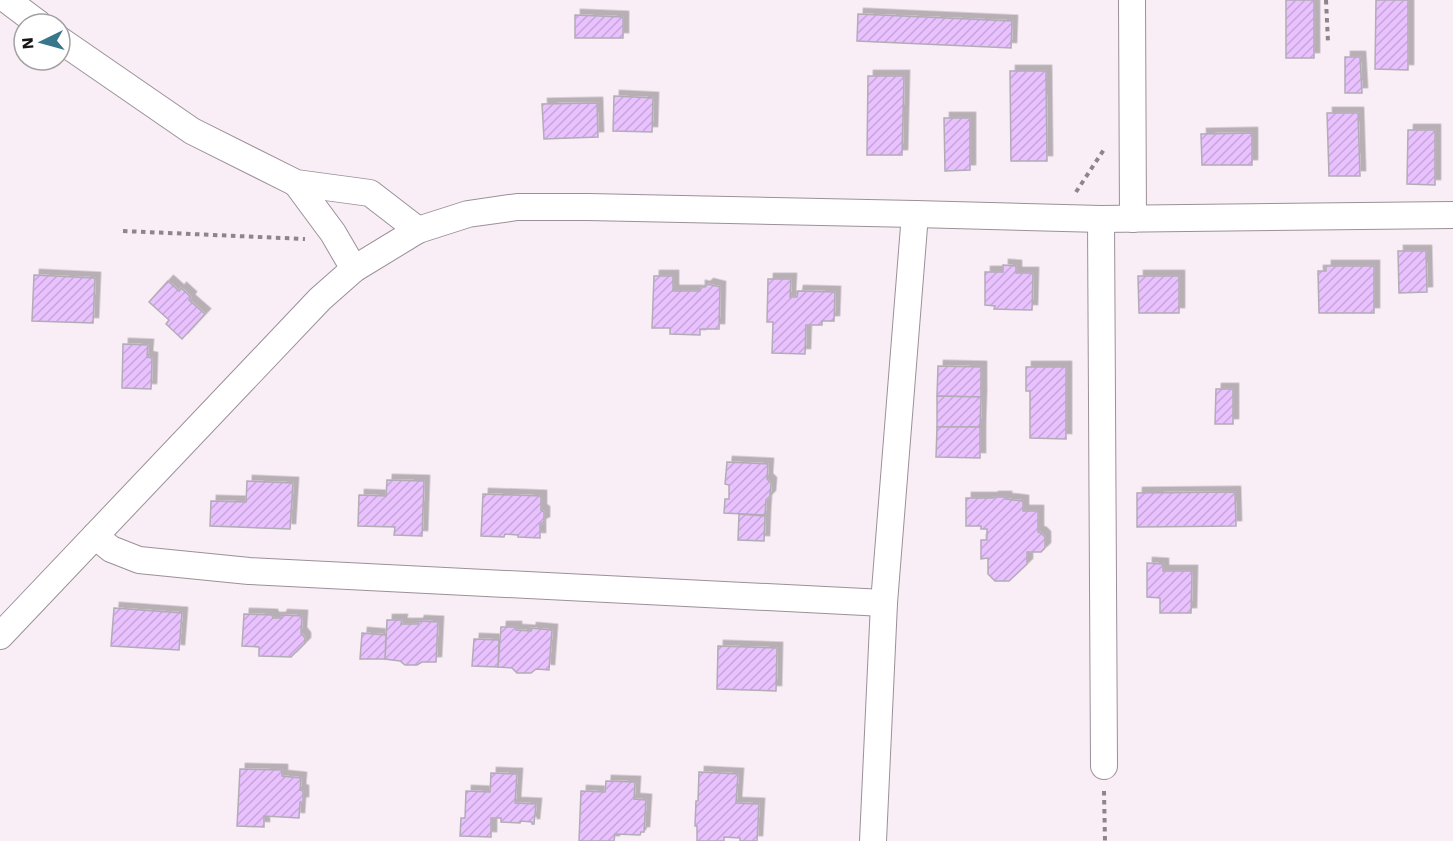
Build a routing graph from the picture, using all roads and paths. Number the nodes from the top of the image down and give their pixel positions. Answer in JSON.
{"nodes":[{"id":1,"x":7,"y":0,"type":"edge"},
{"id":2,"x":1132,"y":0,"type":"edge"},
{"id":3,"x":1326,"y":0,"type":"edge"},
{"id":4,"x":23,"y":12,"type":"edge"},
{"id":5,"x":1328,"y":42,"type":"dead end"},
{"id":6,"x":72,"y":48,"type":"edge"},
{"id":7,"x":1133,"y":141,"type":"junction"},
{"id":8,"x":296,"y":183,"type":"junction"},
{"id":9,"x":915,"y":213,"type":"junction"},
{"id":10,"x":1453,"y":215,"type":"edge"},
{"id":11,"x":1059,"y":218,"type":"junction"},
{"id":12,"x":1101,"y":219,"type":"junction"},
{"id":13,"x":1132,"y":219,"type":"junction"},
{"id":14,"x":418,"y":230,"type":"junction"},
{"id":15,"x":123,"y":231,"type":"dead end"},
{"id":16,"x":337,"y":241,"type":"junction"},
{"id":17,"x":354,"y":269,"type":"junction"},
{"id":18,"x":95,"y":536,"type":"junction"},
{"id":19,"x":884,"y":603,"type":"junction"},
{"id":20,"x":0,"y":636,"type":"edge"},
{"id":21,"x":1104,"y":766,"type":"joint"},
{"id":22,"x":873,"y":841,"type":"edge"},
{"id":23,"x":1104,"y":841,"type":"edge"}],
"edges":[{"from":1,"to":4,"type":"street"},
{"from":2,"to":7,"type":"street"},
{"from":3,"to":5,"type":"path"},
{"from":6,"to":8,"type":"street"},
{"from":7,"to":11,"type":"path"},
{"from":7,"to":13,"type":"street"},
{"from":8,"to":14,"type":"street"},
{"from":8,"to":16,"type":"street"},
{"from":9,"to":11,"type":"street"},
{"from":9,"to":14,"type":"street"},
{"from":9,"to":19,"type":"street"},
{"from":10,"to":13,"type":"street"},
{"from":11,"to":12,"type":"street"},
{"from":12,"to":13,"type":"street"},
{"from":12,"to":21,"type":"street"},
{"from":14,"to":17,"type":"street"},
{"from":15,"to":16,"type":"path"},
{"from":16,"to":17,"type":"street"},
{"from":17,"to":18,"type":"street"},
{"from":18,"to":19,"type":"street"},
{"from":18,"to":20,"type":"street"},
{"from":19,"to":22,"type":"street"},
{"from":21,"to":23,"type":"path"}]}
